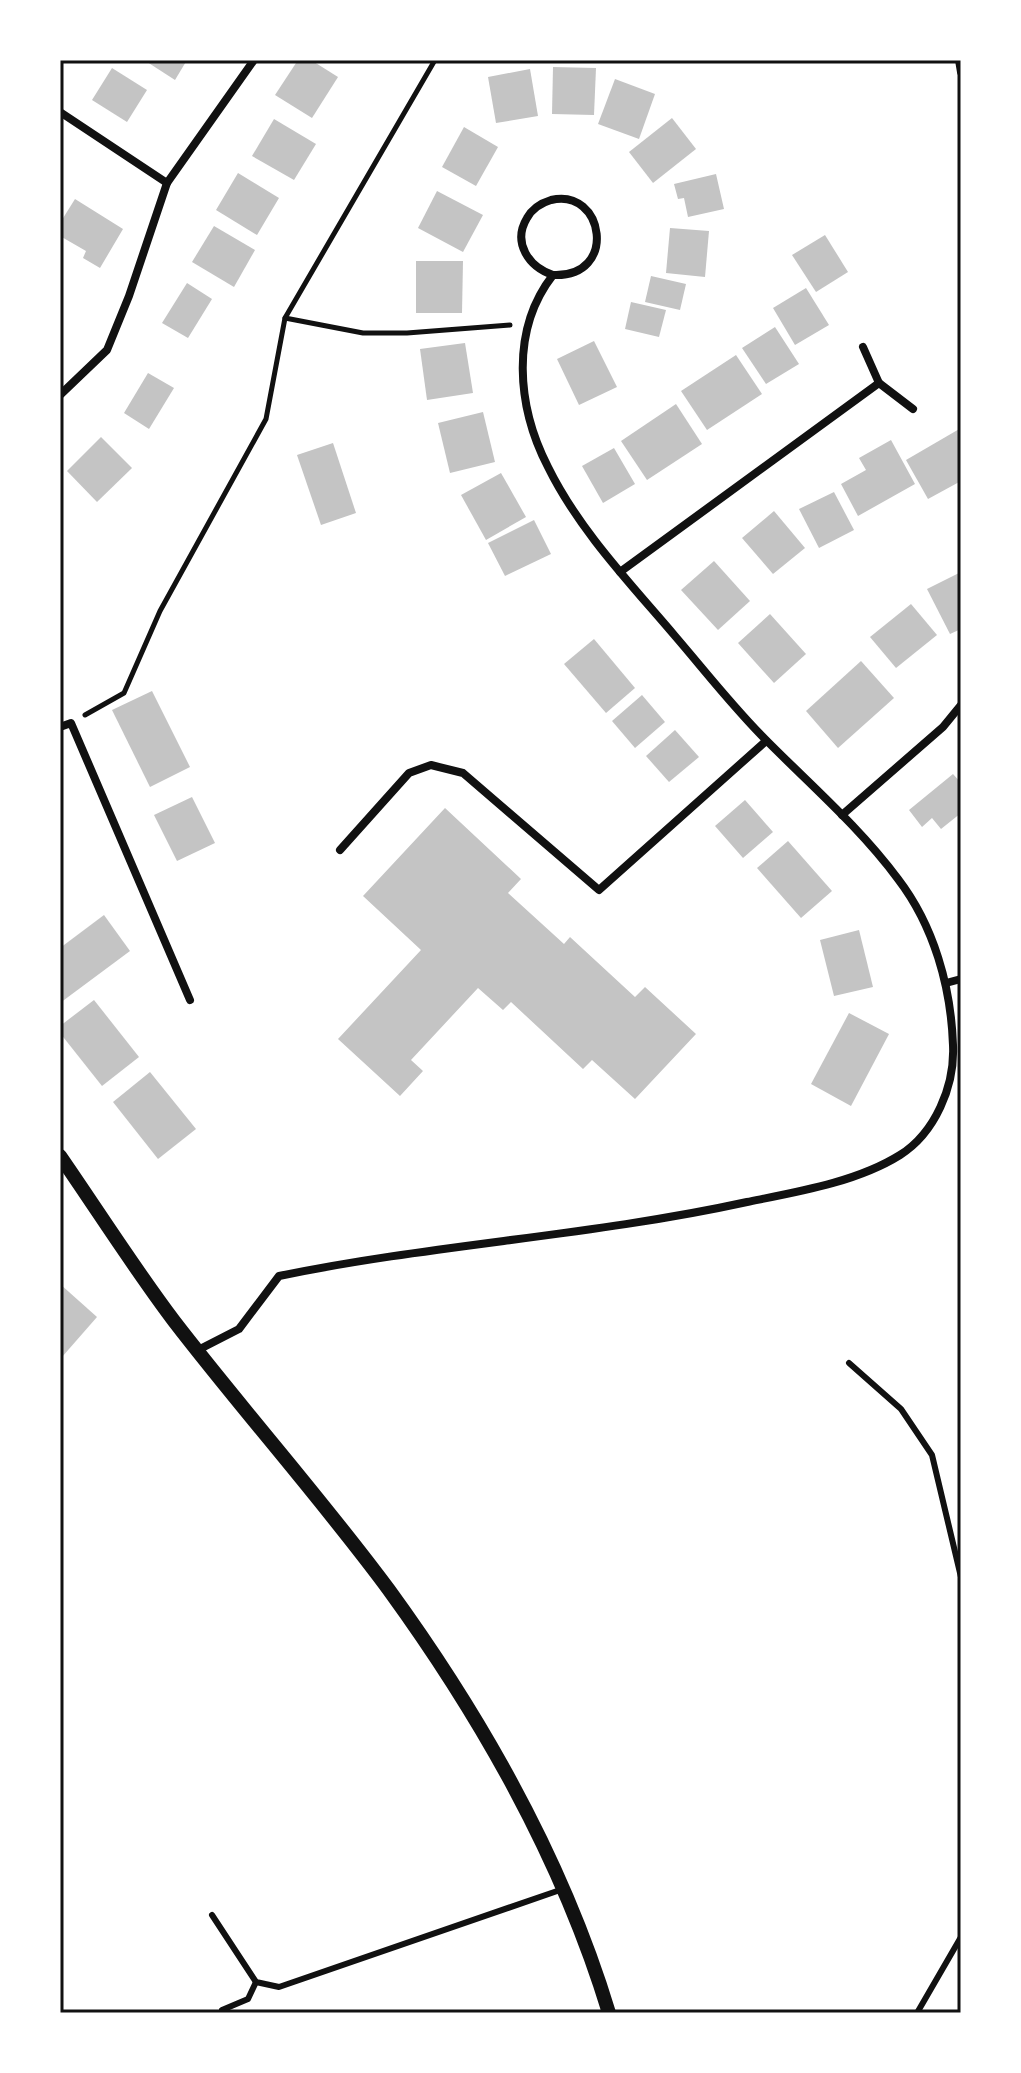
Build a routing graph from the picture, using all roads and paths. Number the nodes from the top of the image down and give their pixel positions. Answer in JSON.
{"nodes":[{"id":1,"x":254,"y":60,"type":"edge"},
{"id":2,"x":435,"y":60,"type":"edge"},
{"id":3,"x":959,"y":60,"type":"edge"},
{"id":4,"x":961,"y":72,"type":"edge"},
{"id":5,"x":60,"y":112,"type":"edge"},
{"id":6,"x":167,"y":183,"type":"junction"},
{"id":7,"x":553,"y":275,"type":"junction"},
{"id":8,"x":285,"y":318,"type":"junction"},
{"id":9,"x":526,"y":323,"type":"junction"},
{"id":10,"x":863,"y":347,"type":"dead end"},
{"id":11,"x":879,"y":383,"type":"junction"},
{"id":12,"x":60,"y":395,"type":"edge"},
{"id":13,"x":913,"y":409,"type":"dead end"},
{"id":14,"x":620,"y":572,"type":"junction"},
{"id":15,"x":961,"y":705,"type":"edge"},
{"id":16,"x":71,"y":723,"type":"junction"},
{"id":17,"x":60,"y":727,"type":"edge"},
{"id":18,"x":766,"y":741,"type":"junction"},
{"id":19,"x":842,"y":815,"type":"junction"},
{"id":20,"x":340,"y":850,"type":"dead end"},
{"id":21,"x":961,"y":979,"type":"edge"},
{"id":22,"x":946,"y":983,"type":"junction"},
{"id":23,"x":190,"y":1000,"type":"dead end"},
{"id":24,"x":60,"y":1156,"type":"edge"},
{"id":25,"x":198,"y":1350,"type":"junction"},
{"id":26,"x":849,"y":1363,"type":"dead end"},
{"id":27,"x":961,"y":1577,"type":"edge"},
{"id":28,"x":563,"y":1889,"type":"junction"},
{"id":29,"x":212,"y":1915,"type":"dead end"},
{"id":30,"x":961,"y":1937,"type":"edge"},
{"id":31,"x":256,"y":1982,"type":"junction"},
{"id":32,"x":222,"y":2010,"type":"dead end"},
{"id":33,"x":609,"y":2013,"type":"edge"},
{"id":34,"x":917,"y":2013,"type":"edge"}],
"edges":[{"from":1,"to":6,"type":"street"},
{"from":2,"to":8,"type":"path"},
{"from":3,"to":4,"type":"street"},
{"from":5,"to":6,"type":"street"},
{"from":6,"to":12,"type":"street"},
{"from":7,"to":7,"type":"street"},
{"from":7,"to":9,"type":"street"},
{"from":8,"to":9,"type":"path"},
{"from":8,"to":16,"type":"path"},
{"from":9,"to":14,"type":"street"},
{"from":10,"to":11,"type":"street"},
{"from":11,"to":13,"type":"street"},
{"from":11,"to":14,"type":"street"},
{"from":14,"to":18,"type":"street"},
{"from":15,"to":19,"type":"street"},
{"from":16,"to":17,"type":"street"},
{"from":16,"to":23,"type":"street"},
{"from":18,"to":19,"type":"street"},
{"from":18,"to":20,"type":"street"},
{"from":19,"to":22,"type":"street"},
{"from":21,"to":22,"type":"street"},
{"from":22,"to":25,"type":"street"},
{"from":24,"to":25,"type":"street"},
{"from":25,"to":28,"type":"street"},
{"from":26,"to":27,"type":"lane"},
{"from":28,"to":31,"type":"lane"},
{"from":28,"to":33,"type":"street"},
{"from":29,"to":31,"type":"lane"},
{"from":30,"to":34,"type":"lane"},
{"from":31,"to":32,"type":"lane"}]}
